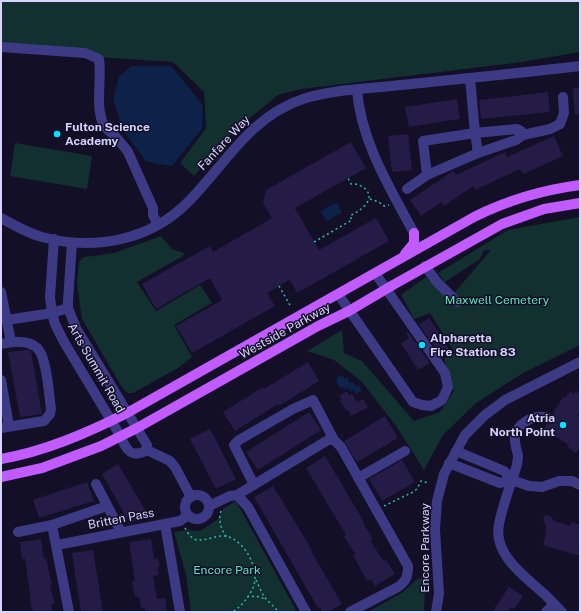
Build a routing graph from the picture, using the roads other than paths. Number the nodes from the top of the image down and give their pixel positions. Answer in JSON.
{"nodes":[{"id":1,"x":1,"y":47,"type":"edge"},
{"id":2,"x":580,"y":66,"type":"edge"},
{"id":3,"x":470,"y":78,"type":"junction"},
{"id":4,"x":357,"y":90,"type":"junction"},
{"id":5,"x":563,"y":98,"type":"dead end"},
{"id":6,"x":475,"y":133,"type":"junction"},
{"id":7,"x":523,"y":135,"type":"junction"},
{"id":8,"x":478,"y":153,"type":"junction"},
{"id":9,"x":427,"y":175,"type":"junction"},
{"id":10,"x":580,"y":185,"type":"edge"},
{"id":11,"x":407,"y":189,"type":"dead end"},
{"id":12,"x":580,"y":204,"type":"edge"},
{"id":13,"x":1,"y":218,"type":"edge"},
{"id":14,"x":158,"y":225,"type":"junction"},
{"id":15,"x":414,"y":233,"type":"junction"},
{"id":16,"x":54,"y":239,"type":"junction"},
{"id":17,"x":436,"y":239,"type":"junction"},
{"id":18,"x":72,"y":243,"type":"junction"},
{"id":19,"x":398,"y":260,"type":"junction"},
{"id":20,"x":425,"y":266,"type":"junction"},
{"id":21,"x":375,"y":273,"type":"junction"},
{"id":22,"x":386,"y":289,"type":"junction"},
{"id":23,"x":1,"y":293,"type":"edge"},
{"id":24,"x":338,"y":294,"type":"junction"},
{"id":25,"x":457,"y":302,"type":"dead end"},
{"id":26,"x":68,"y":308,"type":"junction"},
{"id":27,"x":349,"y":311,"type":"junction"},
{"id":28,"x":52,"y":313,"type":"junction"},
{"id":29,"x":7,"y":320,"type":"junction"},
{"id":30,"x":11,"y":342,"type":"junction"},
{"id":31,"x":1,"y":344,"type":"edge"},
{"id":32,"x":580,"y":362,"type":"edge"},
{"id":33,"x":1,"y":380,"type":"edge"},
{"id":34,"x":127,"y":412,"type":"junction"},
{"id":35,"x":546,"y":417,"type":"dead end"},
{"id":36,"x":111,"y":421,"type":"junction"},
{"id":37,"x":5,"y":427,"type":"edge"},
{"id":38,"x":137,"y":428,"type":"junction"},
{"id":39,"x":121,"y":437,"type":"junction"},
{"id":40,"x":334,"y":440,"type":"junction"},
{"id":41,"x":147,"y":450,"type":"junction"},
{"id":42,"x":405,"y":451,"type":"dead end"},
{"id":43,"x":456,"y":451,"type":"junction"},
{"id":44,"x":1,"y":459,"type":"edge"},
{"id":45,"x":480,"y":462,"type":"junction"},
{"id":46,"x":450,"y":463,"type":"junction"},
{"id":47,"x":476,"y":474,"type":"junction"},
{"id":48,"x":1,"y":477,"type":"edge"},
{"id":49,"x":358,"y":478,"type":"junction"},
{"id":50,"x":512,"y":480,"type":"junction"},
{"id":51,"x":96,"y":484,"type":"dead end"},
{"id":52,"x":254,"y":485,"type":"junction"},
{"id":53,"x":580,"y":485,"type":"edge"},
{"id":54,"x":237,"y":495,"type":"junction"},
{"id":55,"x":189,"y":500,"type":"junction"},
{"id":56,"x":212,"y":505,"type":"junction"},
{"id":57,"x":107,"y":506,"type":"junction"},
{"id":58,"x":184,"y":518,"type":"junction"},
{"id":59,"x":165,"y":524,"type":"junction"},
{"id":60,"x":52,"y":525,"type":"junction"},
{"id":61,"x":18,"y":532,"type":"dead end"},
{"id":62,"x":121,"y":532,"type":"junction"},
{"id":63,"x":57,"y":545,"type":"junction"},
{"id":64,"x":554,"y":604,"type":"junction"},
{"id":65,"x":69,"y":612,"type":"edge"},
{"id":66,"x":180,"y":612,"type":"edge"},
{"id":67,"x":306,"y":612,"type":"edge"},
{"id":68,"x":350,"y":612,"type":"edge"},
{"id":69,"x":436,"y":612,"type":"edge"},
{"id":70,"x":546,"y":612,"type":"edge"},
{"id":71,"x":562,"y":612,"type":"edge"}],
"edges":[{"from":1,"to":14,"type":"street"},
{"from":2,"to":3,"type":"street","name":"Fanfare Way"},
{"from":3,"to":4,"type":"street","name":"Fanfare Way"},
{"from":3,"to":6,"type":"street"},
{"from":4,"to":14,"type":"street","name":"Fanfare Way"},
{"from":4,"to":15,"type":"street"},
{"from":5,"to":7,"type":"street"},
{"from":6,"to":7,"type":"street"},
{"from":6,"to":8,"type":"street"},
{"from":6,"to":9,"type":"street"},
{"from":7,"to":8,"type":"street"},
{"from":8,"to":9,"type":"street"},
{"from":9,"to":11,"type":"street"},
{"from":10,"to":17,"type":"main road","name":"Westside Parkway"},
{"from":12,"to":20,"type":"main road","name":"Westside Parkway"},
{"from":13,"to":16,"type":"street","name":"Fanfare Way"},
{"from":14,"to":18,"type":"street","name":"Fanfare Way"},
{"from":15,"to":17,"type":"main road"},
{"from":15,"to":19,"type":"main road"},
{"from":16,"to":18,"type":"street","name":"Fanfare Way"},
{"from":16,"to":28,"type":"street","name":"Arts Summit Road"},
{"from":17,"to":19,"type":"main road","name":"Westside Parkway"},
{"from":18,"to":26,"type":"street","name":"Arts Summit Road"},
{"from":19,"to":21,"type":"main road","name":"Westside Parkway"},
{"from":20,"to":22,"type":"main road","name":"Westside Parkway"},
{"from":20,"to":25,"type":"street"},
{"from":21,"to":22,"type":"street"},
{"from":21,"to":24,"type":"main road","name":"Westside Parkway"},
{"from":22,"to":27,"type":"main road","name":"Westside Parkway"},
{"from":22,"to":27,"type":"street"},
{"from":23,"to":29,"type":"street"},
{"from":24,"to":27,"type":"street"},
{"from":24,"to":34,"type":"main road","name":"Westside Parkway"},
{"from":26,"to":28,"type":"street"},
{"from":26,"to":34,"type":"street","name":"Arts Summit Road"},
{"from":27,"to":38,"type":"main road","name":"Westside Parkway"},
{"from":28,"to":29,"type":"street"},
{"from":28,"to":36,"type":"street","name":"Arts Summit Road"},
{"from":29,"to":30,"type":"street"},
{"from":30,"to":31,"type":"street"},
{"from":30,"to":37,"type":"street"},
{"from":32,"to":43,"type":"street","name":"Encore Parkway"},
{"from":33,"to":37,"type":"street"},
{"from":34,"to":36,"type":"main road","name":"Westside Parkway"},
{"from":34,"to":38,"type":"street","name":"Arts Summit Road"},
{"from":35,"to":50,"type":"street"},
{"from":36,"to":39,"type":"street","name":"Arts Summit Road"},
{"from":36,"to":44,"type":"main road","name":"Westside Parkway"},
{"from":38,"to":39,"type":"main road","name":"Westside Parkway"},
{"from":38,"to":41,"type":"street","name":"Arts Summit Road"},
{"from":39,"to":41,"type":"street","name":"Arts Summit Road"},
{"from":39,"to":48,"type":"main road","name":"Westside Parkway"},
{"from":40,"to":49,"type":"street"},
{"from":40,"to":52,"type":"street"},
{"from":40,"to":52,"type":"street"},
{"from":41,"to":55,"type":"street"},
{"from":42,"to":49,"type":"street"},
{"from":43,"to":45,"type":"street"},
{"from":43,"to":46,"type":"street","name":"Encore Parkway"},
{"from":45,"to":47,"type":"street"},
{"from":45,"to":50,"type":"street"},
{"from":46,"to":47,"type":"street"},
{"from":46,"to":69,"type":"street","name":"Encore Parkway"},
{"from":47,"to":50,"type":"street"},
{"from":49,"to":68,"type":"street"},
{"from":50,"to":53,"type":"street"},
{"from":50,"to":64,"type":"street"},
{"from":51,"to":57,"type":"street"},
{"from":52,"to":54,"type":"street"},
{"from":54,"to":56,"type":"street"},
{"from":54,"to":67,"type":"street"},
{"from":55,"to":56,"type":"street"},
{"from":55,"to":58,"type":"street"},
{"from":56,"to":58,"type":"street"},
{"from":57,"to":60,"type":"street"},
{"from":57,"to":62,"type":"street"},
{"from":58,"to":59,"type":"street","name":"Britten Pass"},
{"from":59,"to":62,"type":"street","name":"Britten Pass"},
{"from":59,"to":66,"type":"street"},
{"from":60,"to":61,"type":"street"},
{"from":60,"to":63,"type":"street"},
{"from":62,"to":63,"type":"street","name":"Britten Pass"},
{"from":63,"to":65,"type":"street"},
{"from":64,"to":70,"type":"street"},
{"from":64,"to":71,"type":"street"}]}
